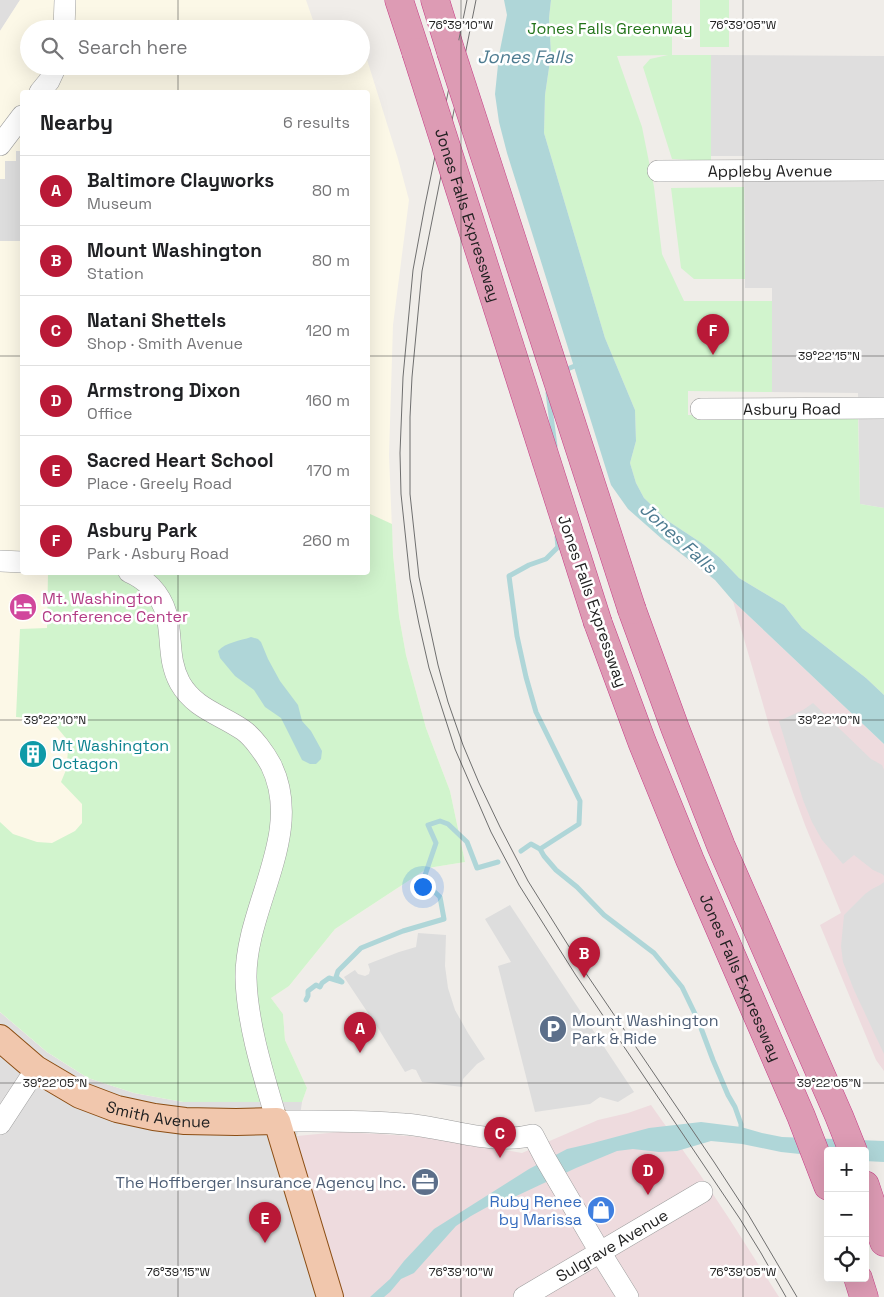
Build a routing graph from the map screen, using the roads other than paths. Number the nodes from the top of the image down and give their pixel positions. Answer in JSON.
{"nodes":[{"id":1,"x":65,"y":0,"type":"edge"},
{"id":2,"x":399,"y":0,"type":"edge"},
{"id":3,"x":435,"y":0,"type":"edge"},
{"id":4,"x":64,"y":20,"type":"edge"},
{"id":5,"x":52,"y":75,"type":"edge"},
{"id":6,"x":42,"y":90,"type":"edge"},
{"id":7,"x":20,"y":119,"type":"edge"},
{"id":8,"x":0,"y":145,"type":"edge"},
{"id":9,"x":884,"y":170,"type":"edge"},
{"id":10,"x":658,"y":171,"type":"dead end"},
{"id":11,"x":884,"y":408,"type":"edge"},
{"id":12,"x":700,"y":409,"type":"dead end"},
{"id":13,"x":0,"y":561,"type":"edge"},
{"id":14,"x":20,"y":562,"type":"edge"},
{"id":15,"x":135,"y":575,"type":"edge"},
{"id":16,"x":0,"y":1038,"type":"edge"},
{"id":17,"x":36,"y":1069,"type":"junction"},
{"id":18,"x":277,"y":1121,"type":"junction"},
{"id":19,"x":0,"y":1124,"type":"edge"},
{"id":20,"x":851,"y":1147,"type":"edge"},
{"id":21,"x":824,"y":1177,"type":"edge"},
{"id":22,"x":702,"y":1192,"type":"dead end"},
{"id":23,"x":867,"y":1192,"type":"edge"},
{"id":24,"x":884,"y":1242,"type":"edge"},
{"id":25,"x":600,"y":1252,"type":"junction"},
{"id":26,"x":859,"y":1282,"type":"edge"},
{"id":27,"x":330,"y":1297,"type":"edge"},
{"id":28,"x":524,"y":1297,"type":"edge"},
{"id":29,"x":628,"y":1297,"type":"edge"},
{"id":30,"x":864,"y":1297,"type":"edge"}],
"edges":[{"from":1,"to":4,"type":"street"},
{"from":2,"to":21,"type":"highway","name":"Jones Falls Expressway","bridge":true},
{"from":3,"to":20,"type":"highway","name":"Jones Falls Expressway","bridge":true},
{"from":5,"to":6,"type":"street"},
{"from":7,"to":8,"type":"street"},
{"from":9,"to":10,"type":"street","name":"Appleby Avenue"},
{"from":11,"to":12,"type":"street","name":"Asbury Road"},
{"from":13,"to":14,"type":"street"},
{"from":15,"to":18,"type":"street"},
{"from":16,"to":17,"type":"main road","name":"Smith Avenue"},
{"from":17,"to":18,"type":"main road","name":"Smith Avenue"},
{"from":17,"to":19,"type":"street"},
{"from":18,"to":25,"type":"street","name":"Smith Avenue"},
{"from":18,"to":27,"type":"main road"},
{"from":22,"to":25,"type":"street","name":"Sulgrave Avenue"},
{"from":23,"to":24,"type":"highway"},
{"from":25,"to":28,"type":"street","name":"Sulgrave Avenue"},
{"from":25,"to":29,"type":"street"},
{"from":26,"to":30,"type":"highway"}]}
